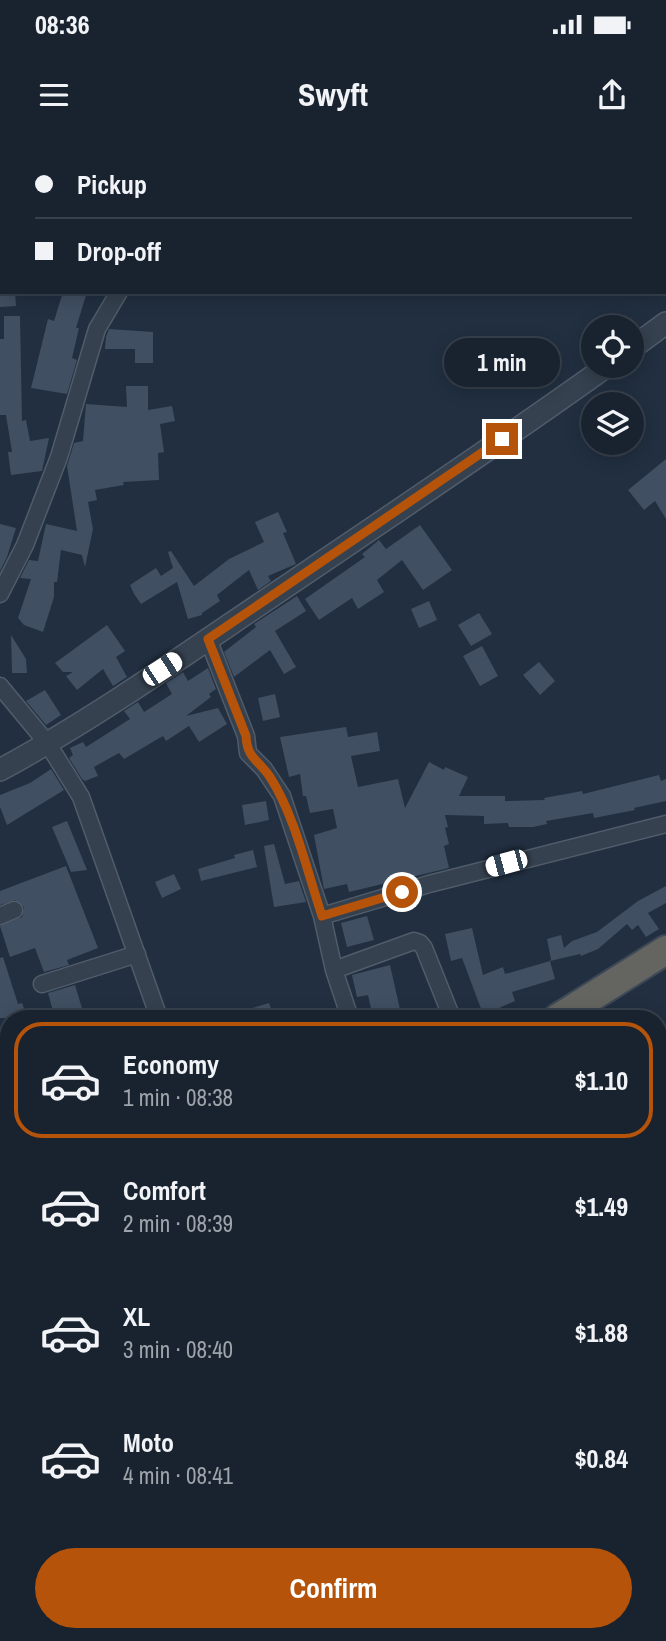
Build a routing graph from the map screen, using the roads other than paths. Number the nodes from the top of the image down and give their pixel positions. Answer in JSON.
{"nodes":[{"id":1,"x":118,"y":294,"type":"edge"},
{"id":2,"x":666,"y":323,"type":"edge"},
{"id":3,"x":644,"y":339,"type":"edge"},
{"id":4,"x":590,"y":378,"type":"edge"},
{"id":5,"x":0,"y":594,"type":"edge"},
{"id":6,"x":208,"y":639,"type":"junction"},
{"id":7,"x":0,"y":686,"type":"edge"},
{"id":8,"x":48,"y":744,"type":"junction"},
{"id":9,"x":0,"y":770,"type":"edge"},
{"id":10,"x":666,"y":824,"type":"edge"},
{"id":11,"x":322,"y":916,"type":"junction"},
{"id":12,"x":666,"y":950,"type":"edge"},
{"id":13,"x":137,"y":954,"type":"junction"},
{"id":14,"x":334,"y":970,"type":"junction"},
{"id":15,"x":42,"y":984,"type":"dead end"},
{"id":16,"x":156,"y":1010,"type":"edge"},
{"id":17,"x":347,"y":1010,"type":"edge"},
{"id":18,"x":449,"y":1010,"type":"edge"},
{"id":19,"x":571,"y":1010,"type":"edge"}],
"edges":[{"from":1,"to":5,"type":"street"},
{"from":2,"to":3,"type":"street"},
{"from":4,"to":6,"type":"street"},
{"from":6,"to":8,"type":"street"},
{"from":6,"to":11,"type":"street"},
{"from":7,"to":8,"type":"street"},
{"from":8,"to":9,"type":"street"},
{"from":8,"to":13,"type":"street"},
{"from":10,"to":11,"type":"street"},
{"from":11,"to":14,"type":"street"},
{"from":12,"to":19,"type":"highway"},
{"from":13,"to":15,"type":"street"},
{"from":13,"to":16,"type":"street"},
{"from":14,"to":17,"type":"street"},
{"from":14,"to":18,"type":"street"}]}
